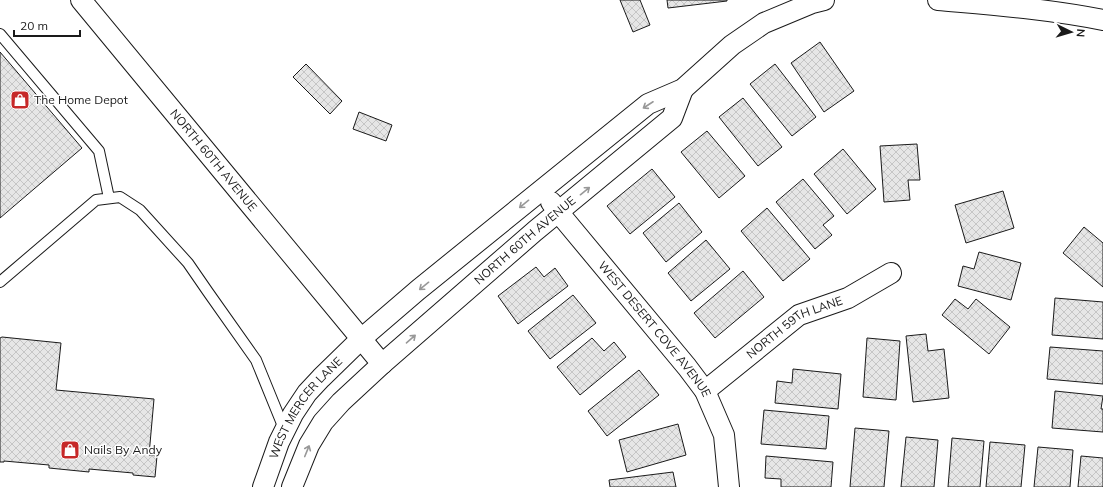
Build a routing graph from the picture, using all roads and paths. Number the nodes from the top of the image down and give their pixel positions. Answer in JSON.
{"nodes":[{"id":1,"x":81,"y":0,"type":"edge"},
{"id":2,"x":824,"y":0,"type":"edge"},
{"id":3,"x":938,"y":0,"type":"edge"},
{"id":4,"x":1004,"y":3,"type":"edge"},
{"id":5,"x":781,"y":7,"type":"edge"},
{"id":6,"x":1103,"y":20,"type":"edge"},
{"id":7,"x":0,"y":34,"type":"edge"},
{"id":8,"x":683,"y":89,"type":"junction"},
{"id":9,"x":543,"y":189,"type":"junction"},
{"id":10,"x":109,"y":198,"type":"junction"},
{"id":11,"x":559,"y":213,"type":"junction"},
{"id":12,"x":891,"y":273,"type":"dead end"},
{"id":13,"x":0,"y":282,"type":"edge"},
{"id":14,"x":361,"y":339,"type":"junction"},
{"id":15,"x":382,"y":364,"type":"junction"},
{"id":16,"x":705,"y":390,"type":"junction"},
{"id":17,"x":285,"y":431,"type":"junction"},
{"id":18,"x":263,"y":487,"type":"edge"},
{"id":19,"x":292,"y":487,"type":"edge"},
{"id":20,"x":729,"y":487,"type":"edge"}],
"edges":[{"from":1,"to":14,"type":"street","name":"NORTH 60TH AVENUE"},
{"from":2,"to":5,"type":"street","name":"NORTH 60TH AVENUE"},
{"from":3,"to":4,"type":"street"},
{"from":4,"to":6,"type":"street"},
{"from":5,"to":8,"type":"street","name":"NORTH 60TH AVENUE"},
{"from":7,"to":10,"type":"lane"},
{"from":8,"to":9,"type":"street","name":"NORTH 60TH AVENUE","one_way":true},
{"from":11,"to":8,"type":"street","name":"NORTH 60TH AVENUE","one_way":true},
{"from":9,"to":11,"type":"street","name":"WEST DESERT COVE AVENUE"},
{"from":9,"to":14,"type":"street","name":"NORTH 60TH AVENUE","one_way":true},
{"from":10,"to":13,"type":"lane"},
{"from":10,"to":17,"type":"lane"},
{"from":15,"to":11,"type":"street","name":"NORTH 60TH AVENUE","one_way":true},
{"from":11,"to":16,"type":"street","name":"WEST DESERT COVE AVENUE"},
{"from":12,"to":16,"type":"street","name":"NORTH 59TH LANE"},
{"from":14,"to":15,"type":"street","name":"NORTH 60TH AVENUE"},
{"from":14,"to":17,"type":"street","name":"WEST MERCER LANE"},
{"from":19,"to":15,"type":"street","name":"WEST MERCER LANE","one_way":true},
{"from":16,"to":20,"type":"street","name":"WEST DESERT COVE AVENUE"},
{"from":17,"to":18,"type":"street","name":"WEST MERCER LANE"}]}
